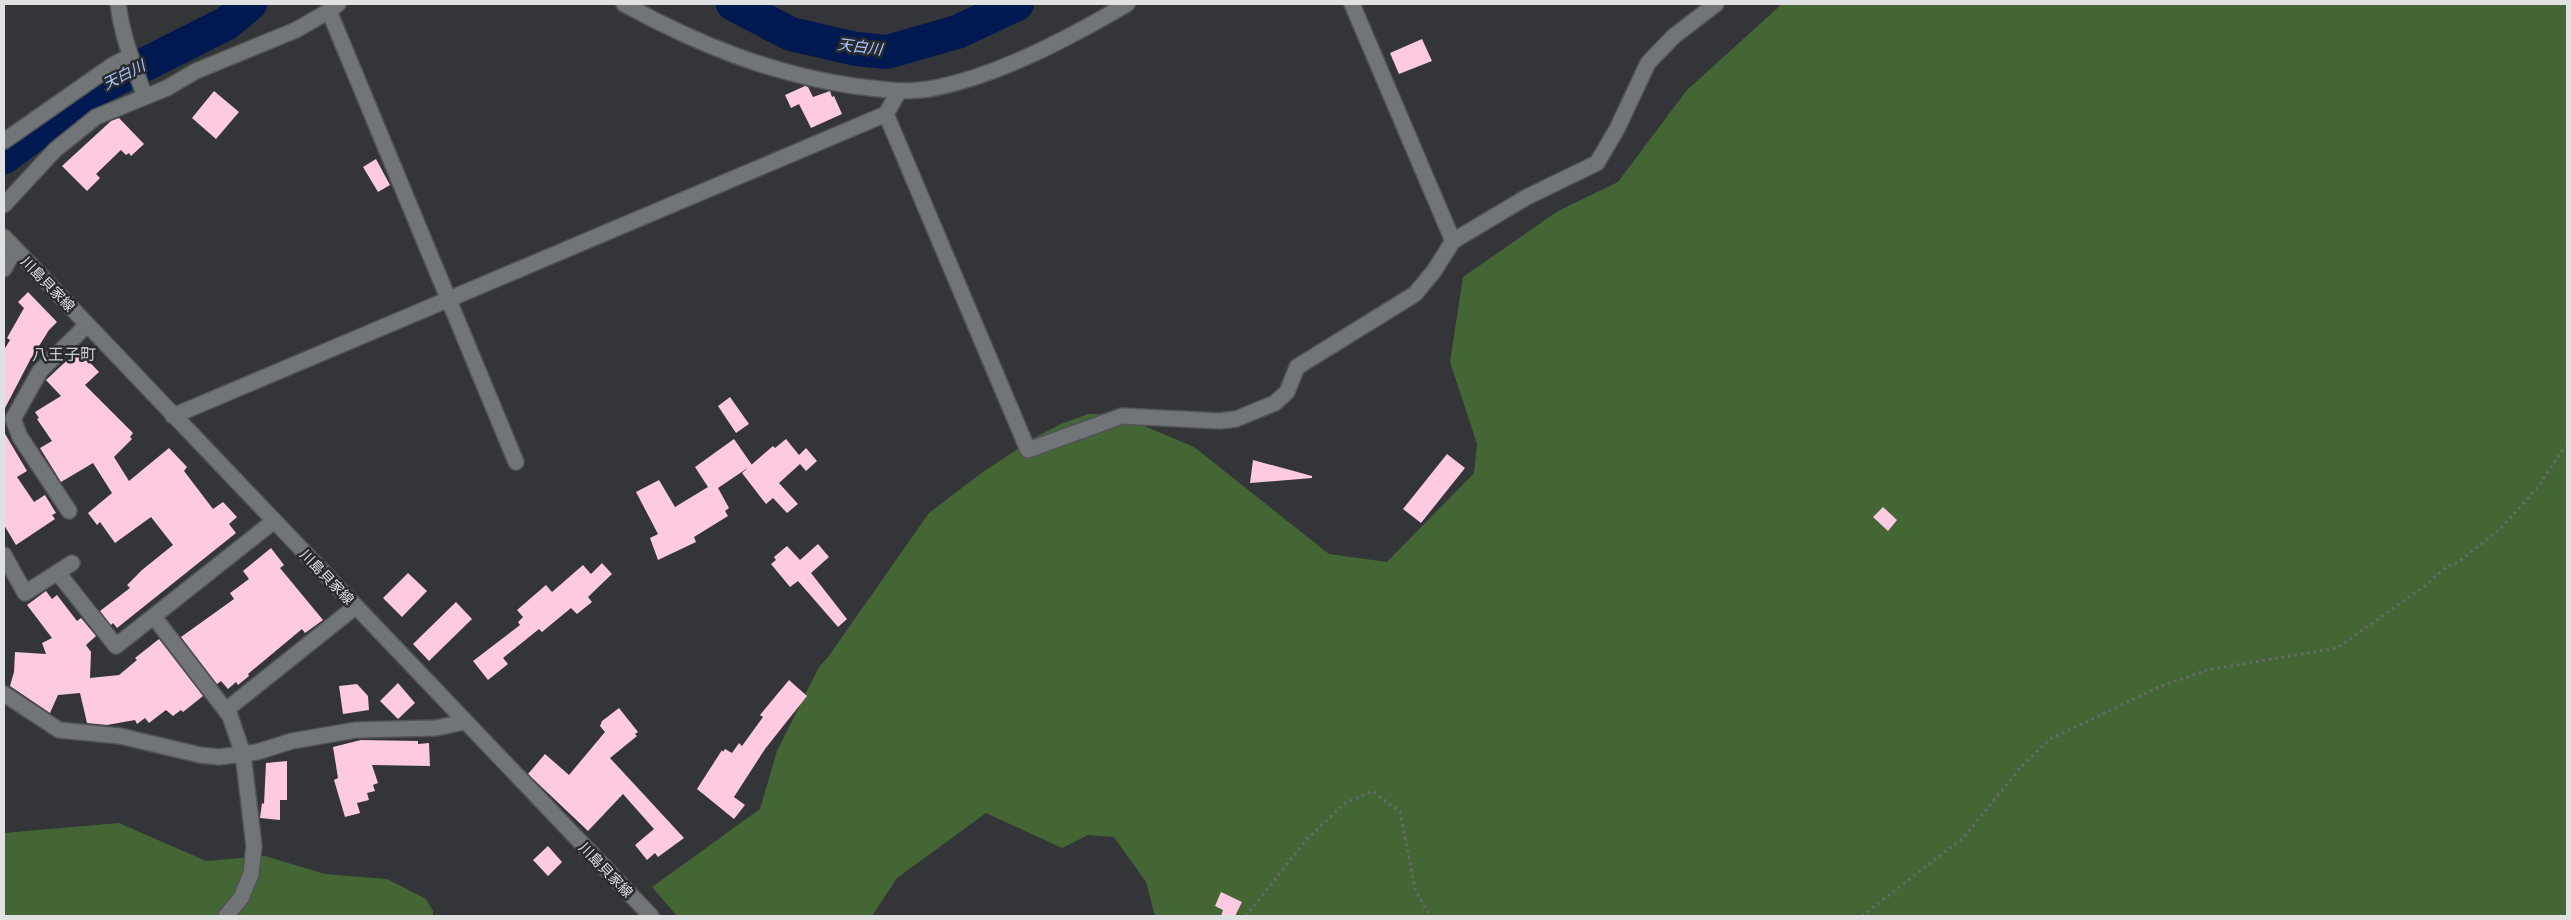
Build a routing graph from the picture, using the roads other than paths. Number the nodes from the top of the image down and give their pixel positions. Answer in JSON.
{"nodes":[{"id":1,"x":118,"y":4,"type":"edge"},
{"id":2,"x":624,"y":4,"type":"edge"},
{"id":3,"x":1127,"y":4,"type":"edge"},
{"id":4,"x":1352,"y":4,"type":"edge"},
{"id":5,"x":1716,"y":4,"type":"edge"},
{"id":6,"x":333,"y":8,"type":"edge"},
{"id":7,"x":130,"y":56,"type":"junction"},
{"id":8,"x":899,"y":91,"type":"junction"},
{"id":9,"x":145,"y":97,"type":"junction"},
{"id":10,"x":886,"y":114,"type":"junction"},
{"id":11,"x":4,"y":141,"type":"edge"},
{"id":12,"x":4,"y":205,"type":"edge"},
{"id":13,"x":4,"y":237,"type":"edge"},
{"id":14,"x":1453,"y":241,"type":"junction"},
{"id":15,"x":15,"y":249,"type":"junction"},
{"id":16,"x":4,"y":269,"type":"edge"},
{"id":17,"x":448,"y":300,"type":"junction"},
{"id":18,"x":87,"y":325,"type":"junction"},
{"id":19,"x":174,"y":416,"type":"junction"},
{"id":20,"x":516,"y":462,"type":"dead end"},
{"id":21,"x":69,"y":511,"type":"dead end"},
{"id":22,"x":274,"y":521,"type":"junction"},
{"id":23,"x":4,"y":555,"type":"edge"},
{"id":24,"x":72,"y":563,"type":"dead end"},
{"id":25,"x":58,"y":573,"type":"junction"},
{"id":26,"x":356,"y":607,"type":"junction"},
{"id":27,"x":154,"y":617,"type":"junction"},
{"id":28,"x":4,"y":694,"type":"edge"},
{"id":29,"x":226,"y":710,"type":"junction"},
{"id":30,"x":464,"y":722,"type":"junction"},
{"id":31,"x":243,"y":754,"type":"junction"},
{"id":32,"x":226,"y":916,"type":"edge"},
{"id":33,"x":651,"y":916,"type":"edge"}],
"edges":[{"from":1,"to":7,"type":"street"},
{"from":2,"to":8,"type":"street"},
{"from":3,"to":8,"type":"street"},
{"from":4,"to":14,"type":"street"},
{"from":5,"to":14,"type":"street"},
{"from":6,"to":9,"type":"street"},
{"from":6,"to":17,"type":"street"},
{"from":7,"to":9,"type":"street"},
{"from":7,"to":11,"type":"street"},
{"from":8,"to":10,"type":"street"},
{"from":9,"to":12,"type":"street"},
{"from":10,"to":14,"type":"street"},
{"from":10,"to":17,"type":"street"},
{"from":13,"to":15,"type":"street","name":"川島貝家線"},
{"from":15,"to":16,"type":"street"},
{"from":15,"to":18,"type":"street","name":"川島貝家線"},
{"from":17,"to":19,"type":"street"},
{"from":17,"to":20,"type":"street"},
{"from":18,"to":19,"type":"street","name":"川島貝家線"},
{"from":18,"to":21,"type":"street"},
{"from":19,"to":22,"type":"street","name":"川島貝家線"},
{"from":22,"to":26,"type":"street","name":"川島貝家線"},
{"from":22,"to":27,"type":"street"},
{"from":23,"to":25,"type":"street"},
{"from":24,"to":25,"type":"street"},
{"from":25,"to":27,"type":"street"},
{"from":26,"to":29,"type":"street"},
{"from":26,"to":30,"type":"street","name":"川島貝家線"},
{"from":27,"to":29,"type":"street"},
{"from":28,"to":31,"type":"street"},
{"from":29,"to":31,"type":"street"},
{"from":30,"to":31,"type":"street"},
{"from":30,"to":33,"type":"street","name":"川島貝家線"},
{"from":31,"to":32,"type":"street"}]}
